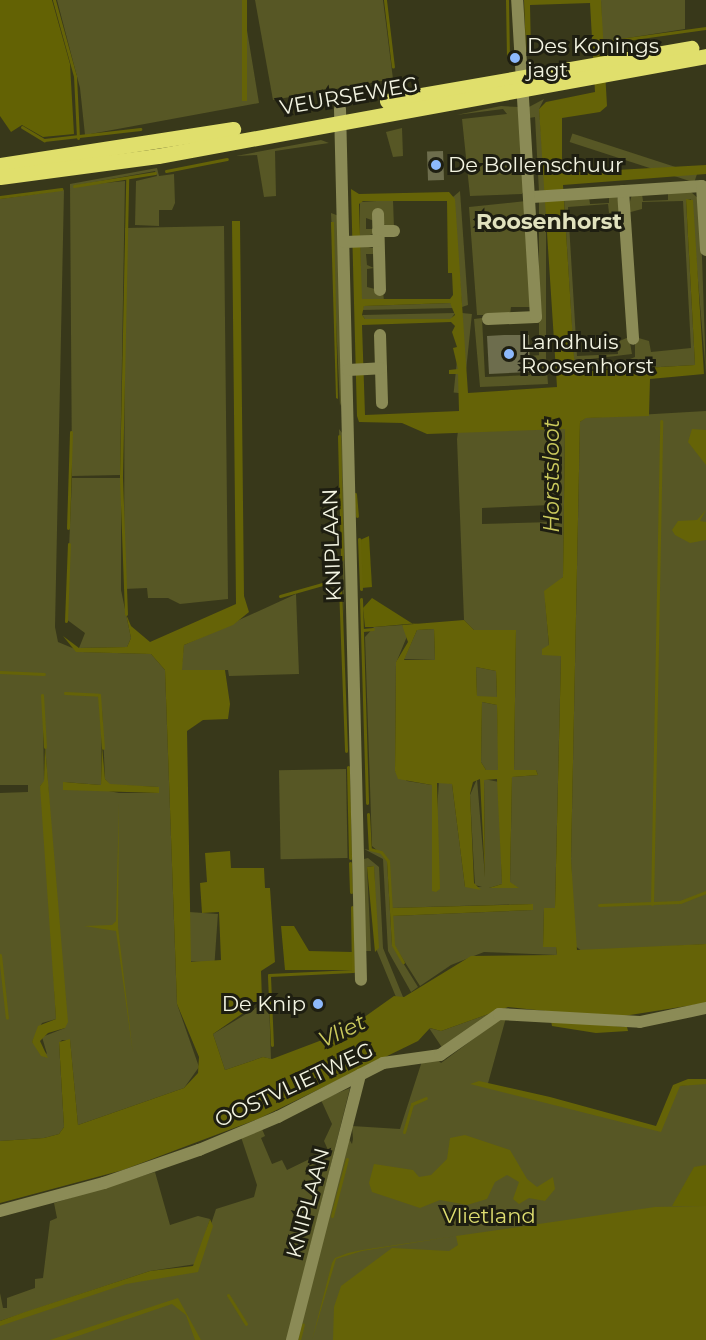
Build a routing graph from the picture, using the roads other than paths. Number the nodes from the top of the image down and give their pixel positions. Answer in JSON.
{"nodes":[{"id":1,"x":517,"y":0,"type":"edge"},
{"id":2,"x":706,"y":46,"type":"edge"},
{"id":3,"x":706,"y":56,"type":"edge"},
{"id":4,"x":598,"y":69,"type":"junction"},
{"id":5,"x":523,"y":82,"type":"junction"},
{"id":6,"x":340,"y":114,"type":"junction"},
{"id":7,"x":0,"y":165,"type":"edge"},
{"id":8,"x":0,"y":177,"type":"edge"},
{"id":9,"x":623,"y":191,"type":"junction"},
{"id":10,"x":536,"y":197,"type":"junction"},
{"id":11,"x":378,"y":214,"type":"dead end"},
{"id":12,"x":394,"y":231,"type":"dead end"},
{"id":13,"x":378,"y":236,"type":"junction"},
{"id":14,"x":347,"y":242,"type":"junction"},
{"id":15,"x":706,"y":250,"type":"edge"},
{"id":16,"x":380,"y":291,"type":"dead end"},
{"id":17,"x":488,"y":319,"type":"dead end"},
{"id":18,"x":380,"y":334,"type":"dead end"},
{"id":19,"x":633,"y":339,"type":"dead end"},
{"id":20,"x":381,"y":368,"type":"junction"},
{"id":21,"x":351,"y":370,"type":"junction"},
{"id":22,"x":382,"y":404,"type":"dead end"},
{"id":23,"x":361,"y":980,"type":"dead end"},
{"id":24,"x":706,"y":1008,"type":"edge"},
{"id":25,"x":360,"y":1075,"type":"junction"},
{"id":26,"x":0,"y":1211,"type":"edge"},
{"id":27,"x":292,"y":1340,"type":"edge"}],
"edges":[{"from":1,"to":5,"type":"street"},
{"from":2,"to":4,"type":"main road","name":"VEURSEWEG"},
{"from":3,"to":4,"type":"main road","name":"VEURSEWEG"},
{"from":4,"to":5,"type":"main road","name":"VEURSEWEG"},
{"from":5,"to":6,"type":"main road","name":"VEURSEWEG"},
{"from":5,"to":10,"type":"street"},
{"from":6,"to":7,"type":"main road","name":"VEURSEWEG"},
{"from":6,"to":8,"type":"main road","name":"VEURSEWEG"},
{"from":6,"to":14,"type":"street","name":"KNIPLAAN"},
{"from":9,"to":10,"type":"street"},
{"from":9,"to":15,"type":"street"},
{"from":9,"to":19,"type":"street"},
{"from":10,"to":17,"type":"street"},
{"from":11,"to":13,"type":"street"},
{"from":12,"to":13,"type":"street"},
{"from":13,"to":14,"type":"street"},
{"from":13,"to":16,"type":"street"},
{"from":14,"to":21,"type":"street","name":"KNIPLAAN"},
{"from":18,"to":20,"type":"street"},
{"from":20,"to":21,"type":"street"},
{"from":20,"to":22,"type":"street"},
{"from":21,"to":23,"type":"street","name":"KNIPLAAN"},
{"from":24,"to":25,"type":"street","name":"OOSTVLIETWEG"},
{"from":25,"to":26,"type":"street","name":"OOSTVLIETWEG"},
{"from":25,"to":27,"type":"street","name":"KNIPLAAN"}]}
